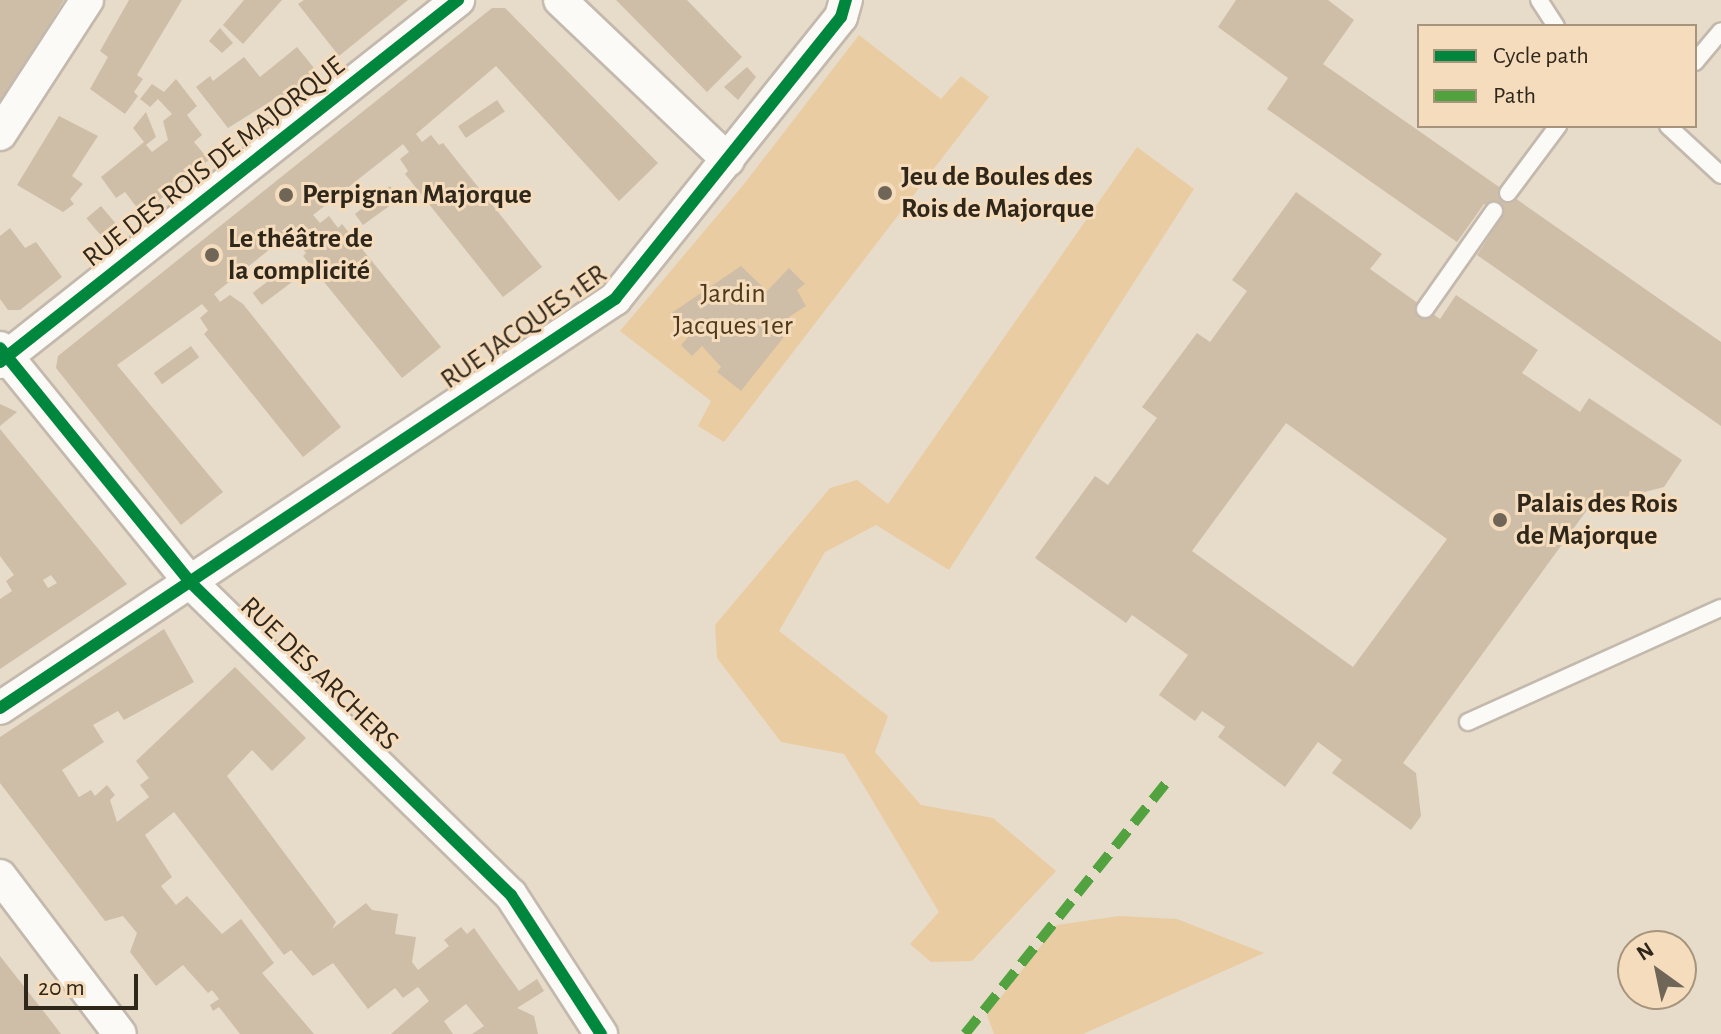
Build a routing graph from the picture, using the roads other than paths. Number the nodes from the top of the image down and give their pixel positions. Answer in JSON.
{"nodes":[{"id":1,"x":87,"y":0,"type":"edge"},
{"id":2,"x":458,"y":0,"type":"edge"},
{"id":3,"x":560,"y":0,"type":"edge"},
{"id":4,"x":846,"y":0,"type":"edge"},
{"id":5,"x":1539,"y":0,"type":"edge"},
{"id":6,"x":1555,"y":24,"type":"edge"},
{"id":7,"x":1721,"y":31,"type":"edge"},
{"id":8,"x":1697,"y":60,"type":"edge"},
{"id":9,"x":1557,"y":128,"type":"edge"},
{"id":10,"x":1670,"y":128,"type":"edge"},
{"id":11,"x":0,"y":134,"type":"edge"},
{"id":12,"x":728,"y":160,"type":"junction"},
{"id":13,"x":1721,"y":175,"type":"edge"},
{"id":14,"x":1508,"y":193,"type":"dead end"},
{"id":15,"x":1494,"y":211,"type":"dead end"},
{"id":16,"x":1425,"y":309,"type":"dead end"},
{"id":17,"x":2,"y":355,"type":"edge"},
{"id":18,"x":190,"y":582,"type":"junction"},
{"id":19,"x":1721,"y":608,"type":"edge"},
{"id":20,"x":0,"y":708,"type":"edge"},
{"id":21,"x":1468,"y":722,"type":"dead end"},
{"id":22,"x":0,"y":876,"type":"edge"},
{"id":23,"x":120,"y":1034,"type":"edge"},
{"id":24,"x":601,"y":1034,"type":"edge"}],
"edges":[{"from":1,"to":11,"type":"street"},
{"from":2,"to":17,"type":"street","name":"RUE DES ROIS DE MAJORQUE"},
{"from":3,"to":12,"type":"street"},
{"from":4,"to":12,"type":"street","name":"RUE JACQUES 1ER"},
{"from":5,"to":6,"type":"lane"},
{"from":7,"to":8,"type":"lane"},
{"from":9,"to":14,"type":"lane"},
{"from":10,"to":13,"type":"lane"},
{"from":12,"to":18,"type":"street","name":"RUE JACQUES 1ER"},
{"from":15,"to":16,"type":"lane"},
{"from":17,"to":18,"type":"street","name":"RUE DES ARCHERS"},
{"from":18,"to":20,"type":"street","name":"RUE JACQUES 1ER"},
{"from":18,"to":24,"type":"street","name":"RUE DES ARCHERS"},
{"from":19,"to":21,"type":"lane"},
{"from":22,"to":23,"type":"street"}]}
